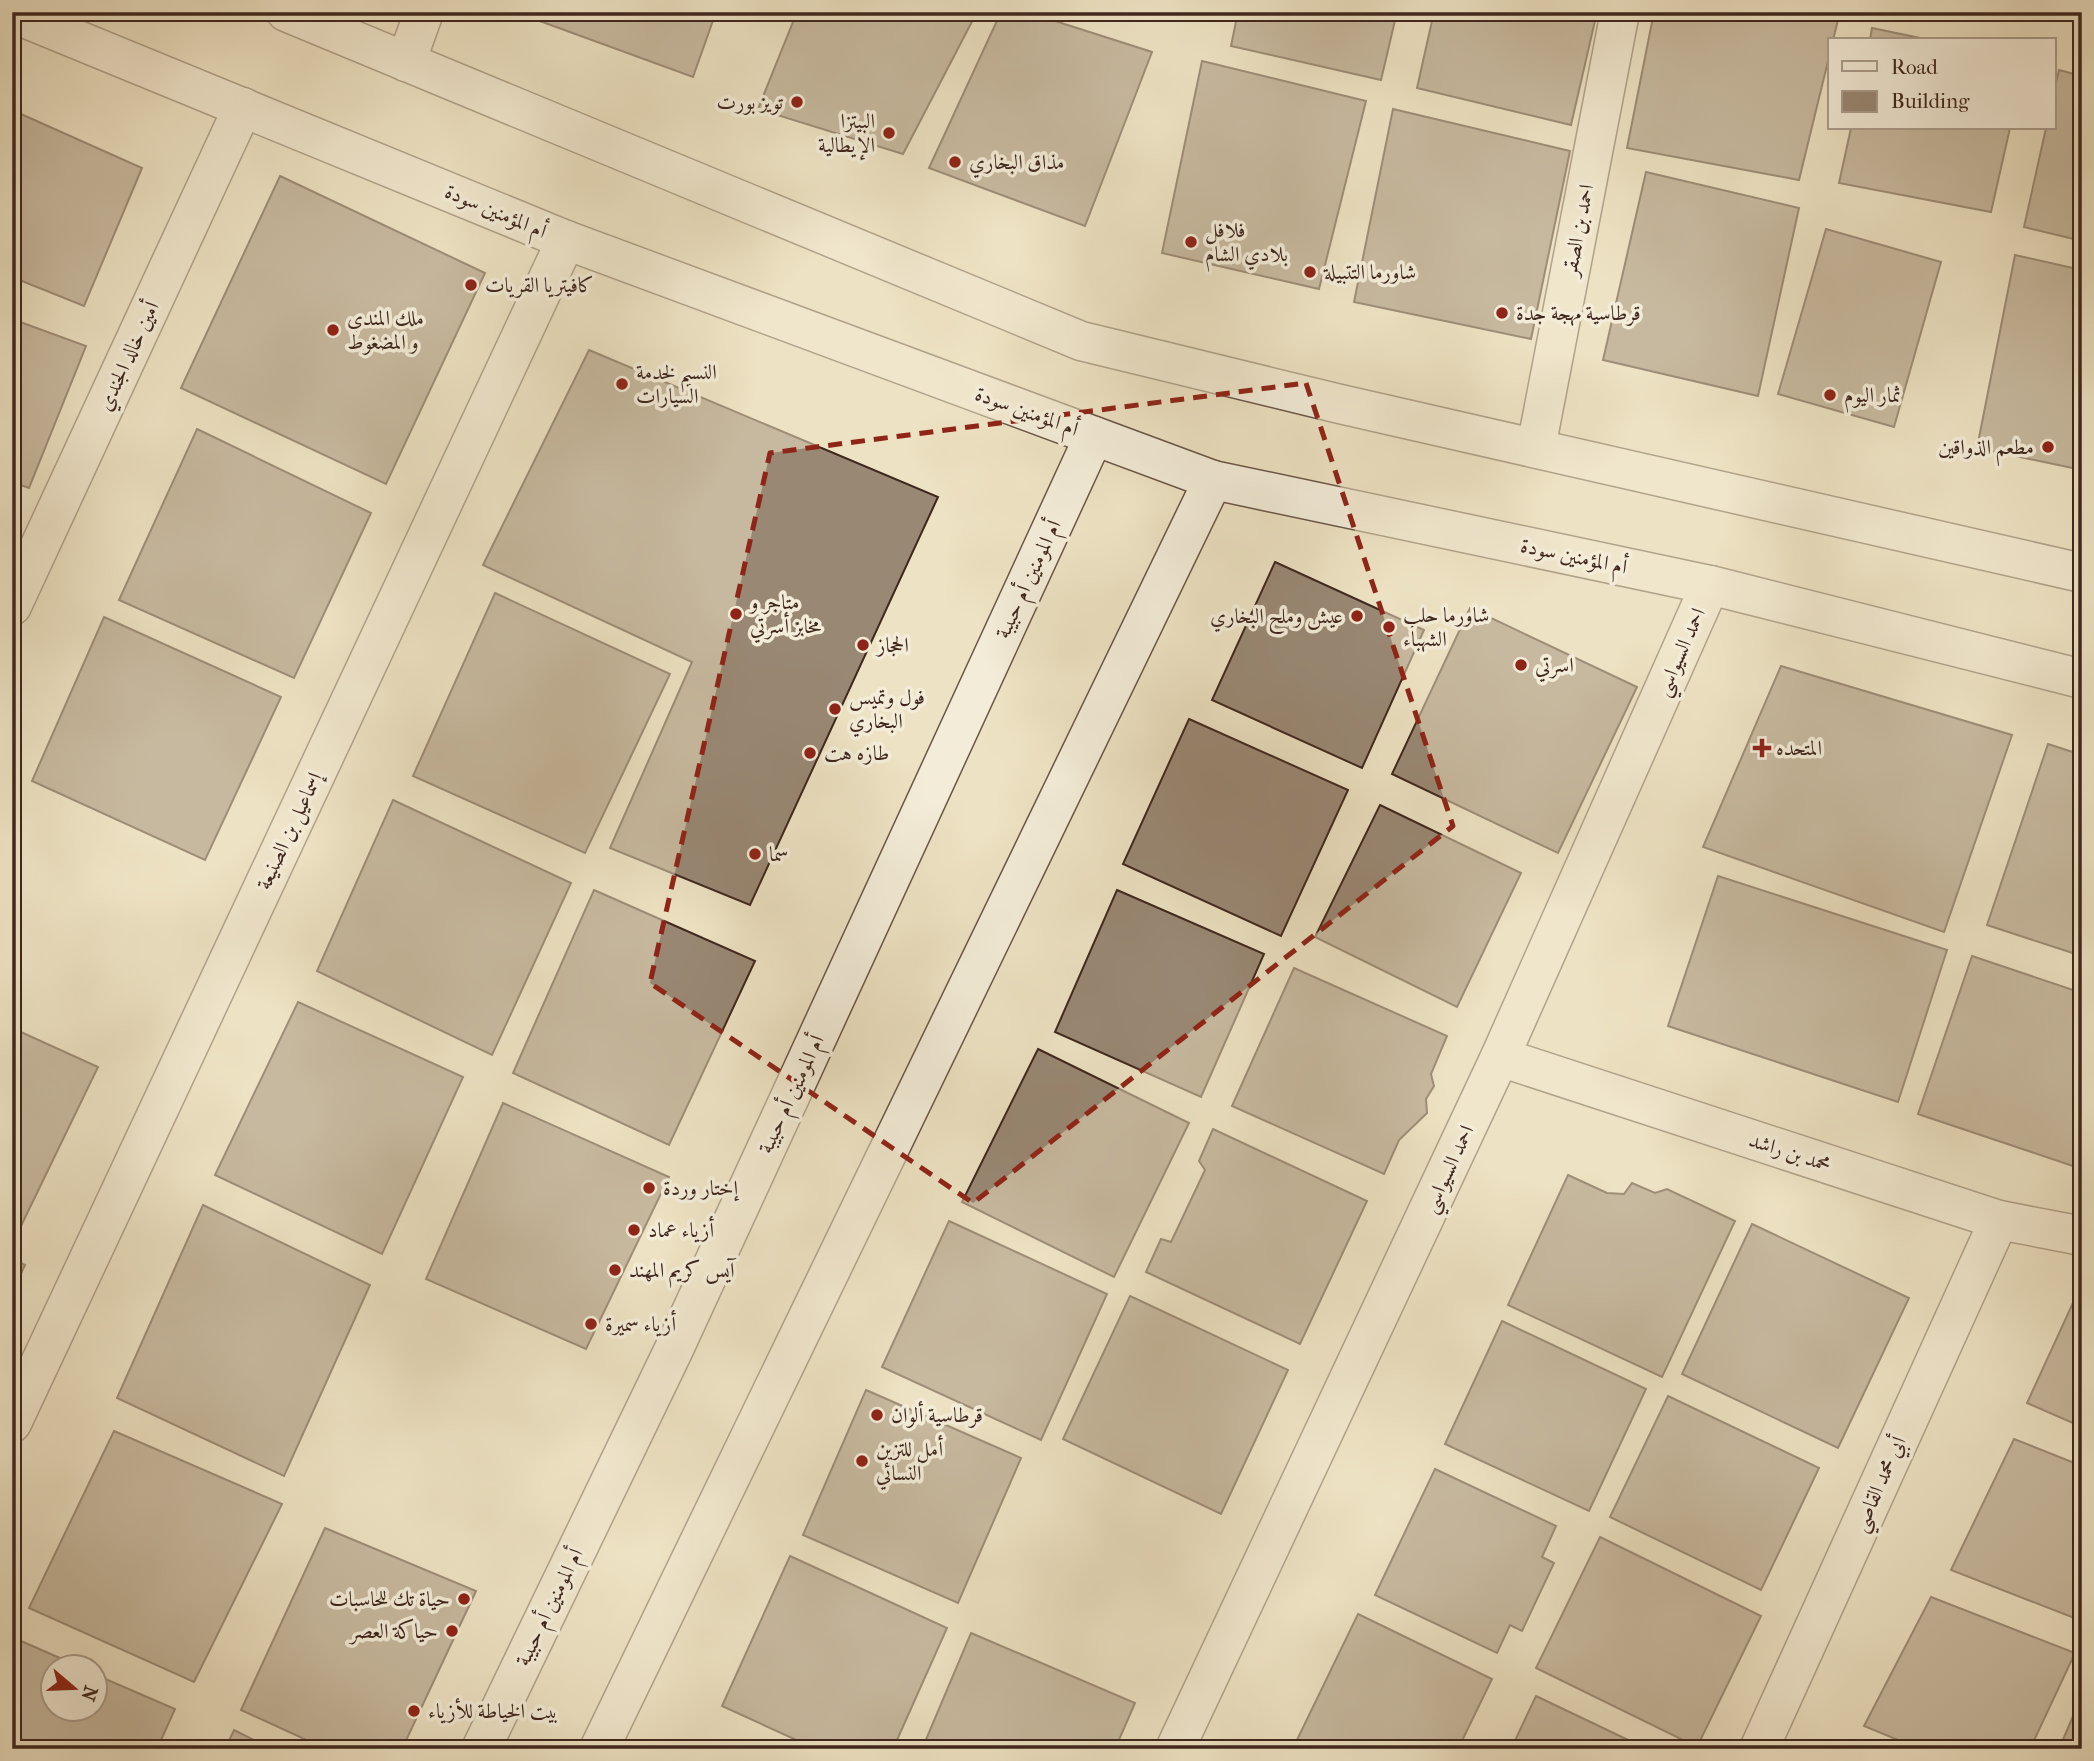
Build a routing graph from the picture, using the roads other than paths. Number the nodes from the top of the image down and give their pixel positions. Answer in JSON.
{"nodes":[{"id":1,"x":286,"y":12,"type":"edge"},
{"id":2,"x":424,"y":12,"type":"edge"},
{"id":3,"x":1620,"y":12,"type":"edge"},
{"id":4,"x":12,"y":13,"type":"edge"},
{"id":5,"x":406,"y":62,"type":"junction"},
{"id":6,"x":243,"y":107,"type":"junction"},
{"id":7,"x":566,"y":240,"type":"junction"},
{"id":8,"x":1094,"y":436,"type":"junction"},
{"id":9,"x":1536,"y":448,"type":"junction"},
{"id":10,"x":1213,"y":480,"type":"junction"},
{"id":11,"x":25,"y":544,"type":"edge"},
{"id":12,"x":2082,"y":573,"type":"edge"},
{"id":13,"x":1710,"y":585,"type":"junction"},
{"id":14,"x":12,"y":606,"type":"edge"},
{"id":15,"x":2082,"y":679,"type":"edge"},
{"id":16,"x":1500,"y":1057,"type":"junction"},
{"id":17,"x":1999,"y":1220,"type":"junction"},
{"id":18,"x":2082,"y":1236,"type":"edge"},
{"id":19,"x":12,"y":1423,"type":"edge"},
{"id":20,"x":612,"y":1745,"type":"edge"},
{"id":21,"x":481,"y":1749,"type":"edge"},
{"id":22,"x":1175,"y":1749,"type":"edge"},
{"id":23,"x":1759,"y":1749,"type":"edge"}],
"edges":[{"from":1,"to":5,"type":"street"},
{"from":2,"to":5,"type":"street"},
{"from":3,"to":9,"type":"street","name":"احمد بن الصقر"},
{"from":4,"to":6,"type":"street","name":"أم المؤمنين سودة"},
{"from":5,"to":9,"type":"street"},
{"from":6,"to":7,"type":"street","name":"أم المؤمنين سودة"},
{"from":6,"to":11,"type":"street","name":"أمين خالد الجندي"},
{"from":7,"to":8,"type":"street","name":"أم المؤمنين سودة"},
{"from":7,"to":19,"type":"street","name":"إسماعيل بن الصنيعة"},
{"from":8,"to":10,"type":"street","name":"أم المؤمنين سودة"},
{"from":8,"to":21,"type":"street","name":"أم المومنين أم حبيبة"},
{"from":9,"to":12,"type":"street"},
{"from":10,"to":13,"type":"street","name":"أم المؤمنين سودة"},
{"from":10,"to":20,"type":"street"},
{"from":11,"to":14,"type":"street","name":"أمين خالد الجندي"},
{"from":13,"to":15,"type":"street","name":"أم المؤمنين سودة"},
{"from":13,"to":16,"type":"street","name":"احمد السيواسي"},
{"from":16,"to":17,"type":"street","name":"محمد بن راشد"},
{"from":16,"to":22,"type":"street","name":"احمد السيواسي"},
{"from":17,"to":18,"type":"street","name":"محمد بن راشد"},
{"from":17,"to":23,"type":"street","name":"أبي محمد القاصي"}]}
